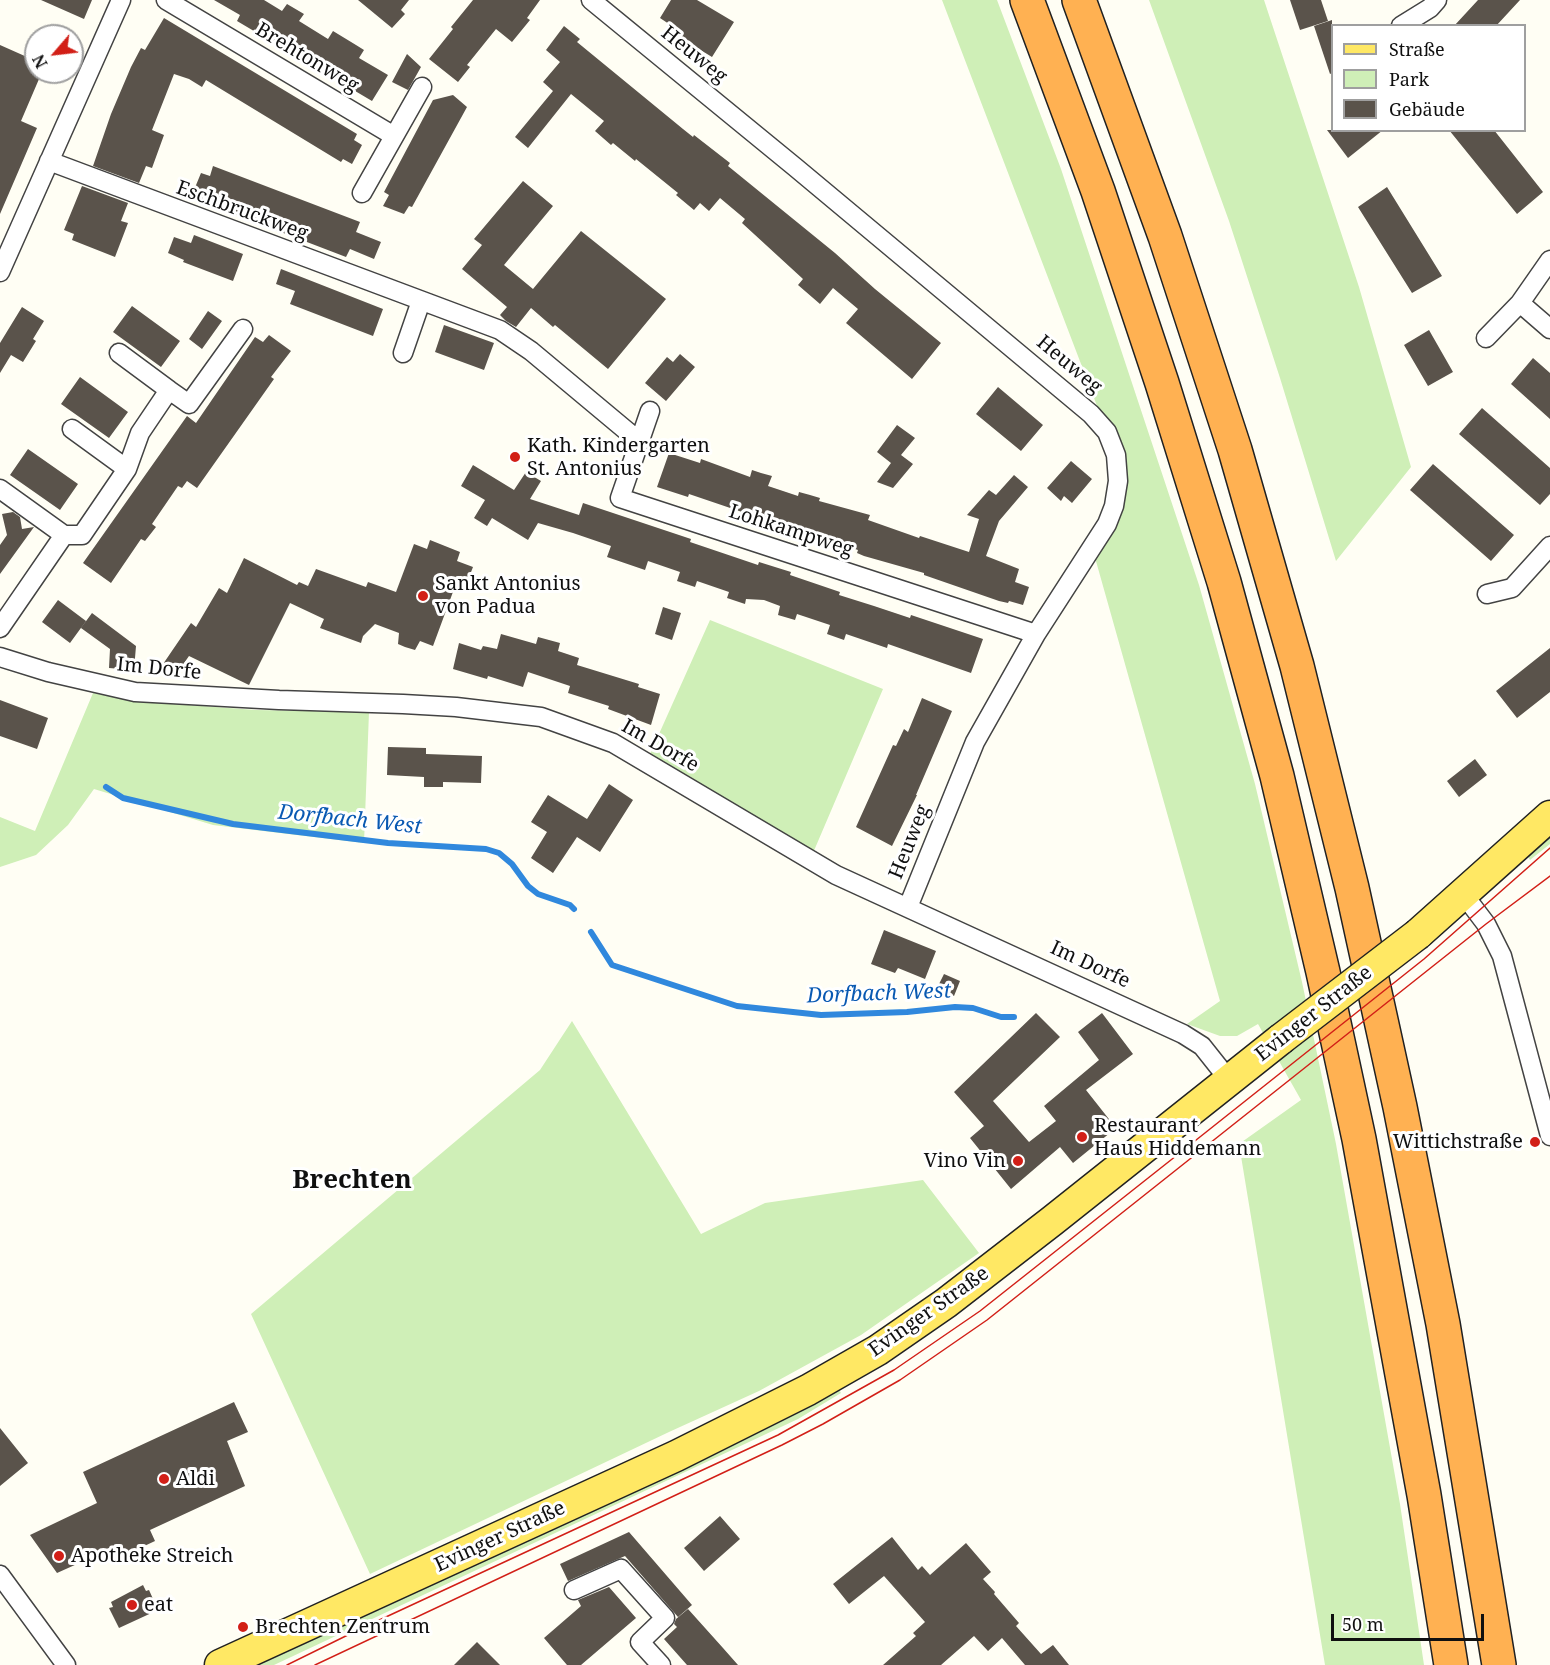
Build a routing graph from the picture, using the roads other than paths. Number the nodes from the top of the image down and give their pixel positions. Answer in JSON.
{"nodes":[{"id":1,"x":122,"y":0,"type":"edge"},
{"id":2,"x":166,"y":0,"type":"edge"},
{"id":3,"x":591,"y":0,"type":"edge"},
{"id":4,"x":1028,"y":0,"type":"edge"},
{"id":5,"x":1079,"y":0,"type":"edge"},
{"id":6,"x":1437,"y":0,"type":"edge"},
{"id":7,"x":1404,"y":24,"type":"edge"},
{"id":8,"x":422,"y":87,"type":"dead end"},
{"id":9,"x":394,"y":136,"type":"junction"},
{"id":10,"x":49,"y":161,"type":"junction"},
{"id":11,"x":362,"y":193,"type":"dead end"},
{"id":12,"x":1550,"y":260,"type":"edge"},
{"id":13,"x":0,"y":272,"type":"edge"},
{"id":14,"x":421,"y":301,"type":"junction"},
{"id":15,"x":1520,"y":303,"type":"junction"},
{"id":16,"x":243,"y":329,"type":"dead end"},
{"id":17,"x":1550,"y":329,"type":"edge"},
{"id":18,"x":1486,"y":338,"type":"dead end"},
{"id":19,"x":119,"y":353,"type":"dead end"},
{"id":20,"x":403,"y":353,"type":"dead end"},
{"id":21,"x":170,"y":390,"type":"junction"},
{"id":22,"x":650,"y":411,"type":"dead end"},
{"id":23,"x":72,"y":429,"type":"dead end"},
{"id":24,"x":640,"y":441,"type":"junction"},
{"id":25,"x":127,"y":470,"type":"junction"},
{"id":26,"x":0,"y":489,"type":"edge"},
{"id":27,"x":64,"y":535,"type":"junction"},
{"id":28,"x":1550,"y":546,"type":"edge"},
{"id":29,"x":1487,"y":594,"type":"dead end"},
{"id":30,"x":0,"y":628,"type":"edge"},
{"id":31,"x":1036,"y":634,"type":"junction"},
{"id":32,"x":0,"y":657,"type":"edge"},
{"id":33,"x":1550,"y":816,"type":"edge"},
{"id":34,"x":1464,"y":895,"type":"junction"},
{"id":35,"x":908,"y":907,"type":"junction"},
{"id":36,"x":1229,"y":1080,"type":"junction"},
{"id":37,"x":1550,"y":1136,"type":"edge"},
{"id":38,"x":0,"y":1575,"type":"edge"},
{"id":39,"x":574,"y":1590,"type":"dead end"},
{"id":40,"x":66,"y":1665,"type":"edge"},
{"id":41,"x":219,"y":1665,"type":"edge"},
{"id":42,"x":661,"y":1665,"type":"edge"},
{"id":43,"x":1451,"y":1665,"type":"edge"},
{"id":44,"x":1499,"y":1665,"type":"edge"}],
"edges":[{"from":1,"to":10,"type":"street"},
{"from":2,"to":9,"type":"street","name":"Brehtonweg"},
{"from":3,"to":31,"type":"street","name":"Heuweg"},
{"from":4,"to":43,"type":"highway"},
{"from":5,"to":44,"type":"highway"},
{"from":6,"to":7,"type":"street"},
{"from":8,"to":9,"type":"street"},
{"from":9,"to":11,"type":"street"},
{"from":10,"to":13,"type":"street"},
{"from":10,"to":14,"type":"street","name":"Eschbruckweg"},
{"from":12,"to":15,"type":"street"},
{"from":14,"to":20,"type":"street"},
{"from":14,"to":24,"type":"street","name":"Eschbruckweg"},
{"from":15,"to":17,"type":"street"},
{"from":15,"to":18,"type":"street"},
{"from":16,"to":21,"type":"street"},
{"from":19,"to":21,"type":"street"},
{"from":21,"to":25,"type":"street"},
{"from":22,"to":24,"type":"street","name":"Lohkampweg"},
{"from":23,"to":25,"type":"street"},
{"from":24,"to":31,"type":"street","name":"Lohkampweg"},
{"from":25,"to":27,"type":"street"},
{"from":26,"to":27,"type":"street"},
{"from":27,"to":30,"type":"street"},
{"from":28,"to":29,"type":"street"},
{"from":31,"to":35,"type":"street","name":"Heuweg"},
{"from":32,"to":35,"type":"street","name":"Im Dorfe"},
{"from":33,"to":34,"type":"main road","name":"Evinger Straße"},
{"from":34,"to":36,"type":"main road","name":"Evinger Straße","bridge":true},
{"from":34,"to":37,"type":"street"},
{"from":35,"to":36,"type":"street","name":"Im Dorfe"},
{"from":36,"to":41,"type":"main road","name":"Evinger Straße"},
{"from":38,"to":40,"type":"street"},
{"from":39,"to":42,"type":"street"}]}
